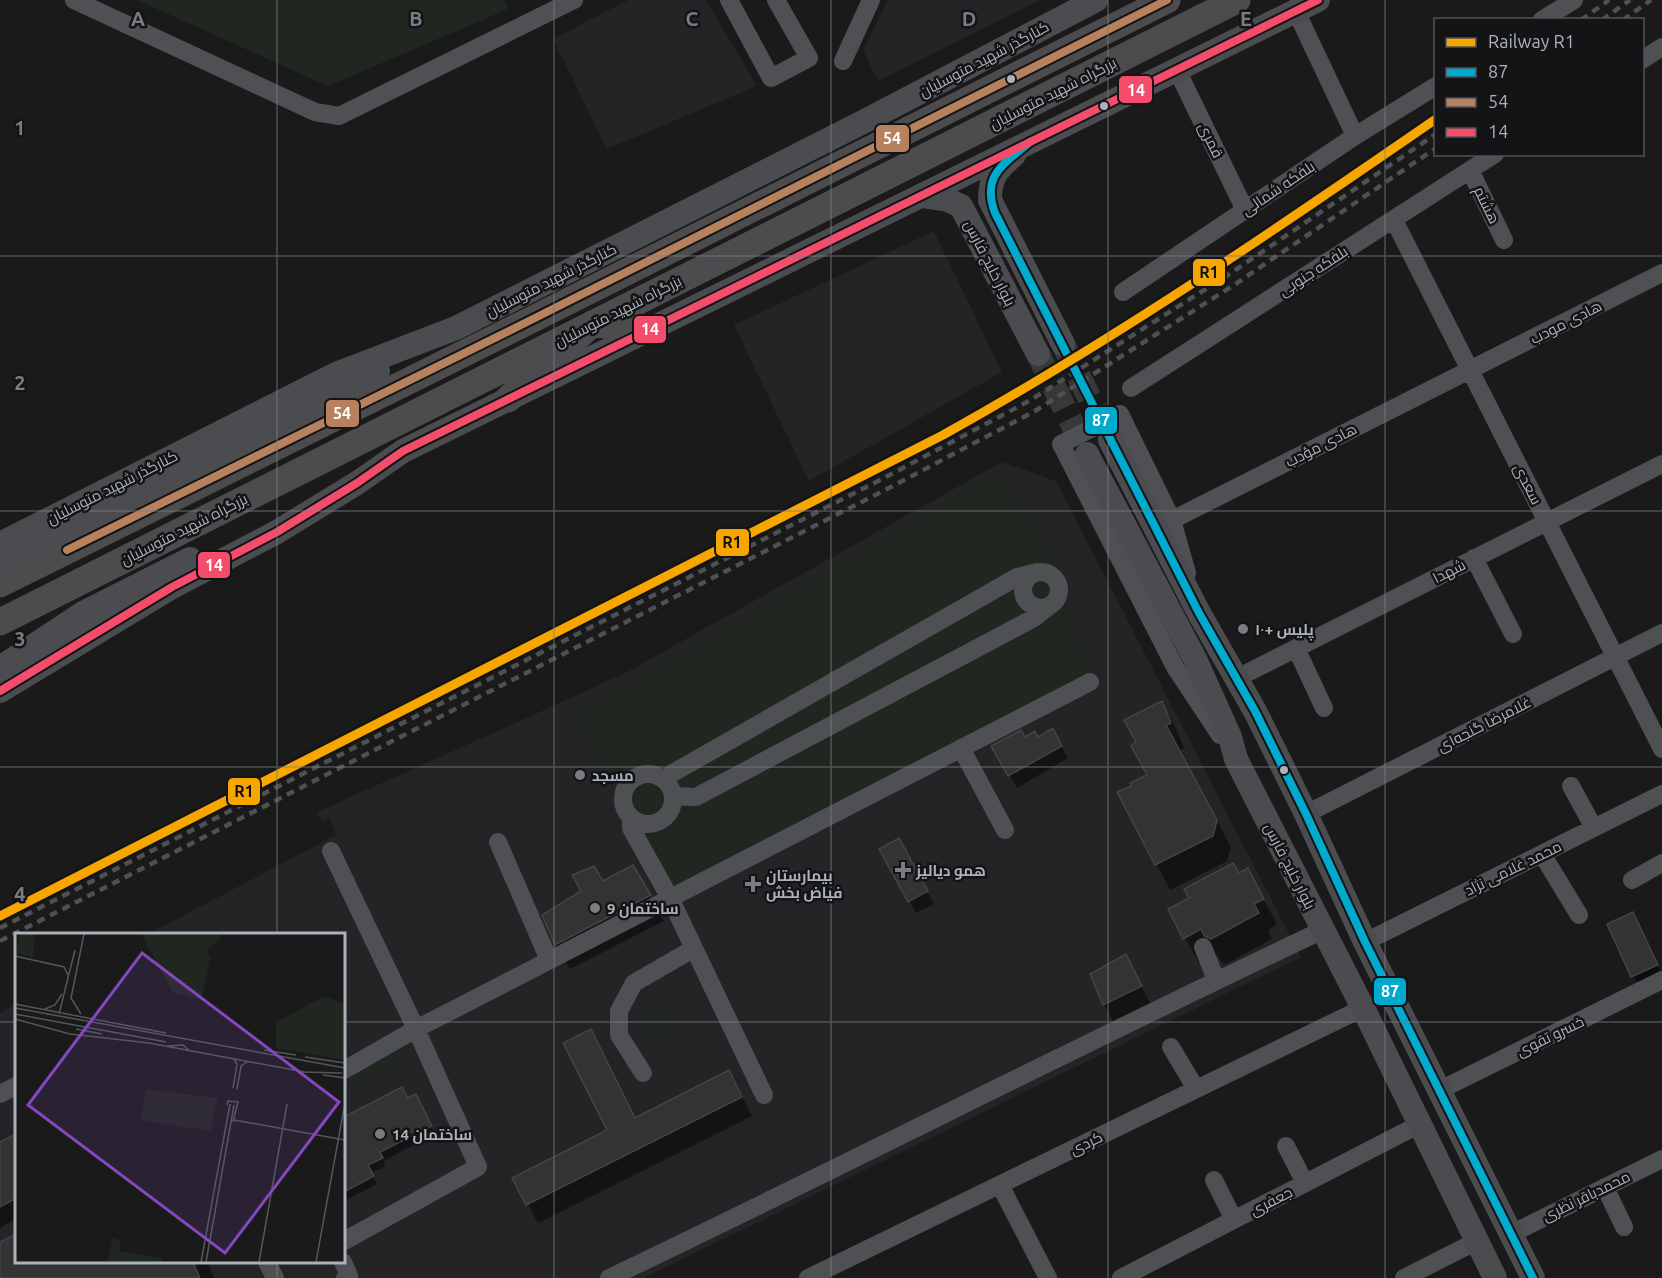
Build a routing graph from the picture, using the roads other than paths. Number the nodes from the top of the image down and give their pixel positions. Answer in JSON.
{"nodes":[{"id":1,"x":74,"y":0,"type":"edge"},
{"id":2,"x":574,"y":0,"type":"edge"},
{"id":3,"x":729,"y":0,"type":"edge"},
{"id":4,"x":776,"y":0,"type":"edge"},
{"id":5,"x":871,"y":0,"type":"edge"},
{"id":6,"x":1096,"y":0,"type":"edge"},
{"id":7,"x":1167,"y":0,"type":"edge"},
{"id":8,"x":1237,"y":0,"type":"edge"},
{"id":9,"x":1318,"y":0,"type":"edge"},
{"id":10,"x":1574,"y":0,"type":"edge"},
{"id":11,"x":1296,"y":11,"type":"junction"},
{"id":12,"x":1545,"y":18,"type":"edge"},
{"id":13,"x":1662,"y":47,"type":"edge"},
{"id":14,"x":1644,"y":59,"type":"edge"},
{"id":15,"x":843,"y":61,"type":"dead end"},
{"id":16,"x":1177,"y":70,"type":"junction"},
{"id":17,"x":1434,"y":87,"type":"edge"},
{"id":18,"x":1355,"y":136,"type":"junction"},
{"id":19,"x":1030,"y":142,"type":"junction"},
{"id":20,"x":1492,"y":156,"type":"edge"},
{"id":21,"x":1470,"y":170,"type":"junction"},
{"id":22,"x":922,"y":196,"type":"junction"},
{"id":23,"x":1245,"y":210,"type":"junction"},
{"id":24,"x":1394,"y":220,"type":"junction"},
{"id":25,"x":1504,"y":240,"type":"dead end"},
{"id":26,"x":1662,"y":273,"type":"edge"},
{"id":27,"x":1123,"y":292,"type":"dead end"},
{"id":28,"x":592,"y":324,"type":"junction"},
{"id":29,"x":456,"y":328,"type":"junction"},
{"id":30,"x":652,"y":328,"type":"junction"},
{"id":31,"x":1063,"y":344,"type":"tunnel mouth"},
{"id":32,"x":1038,"y":354,"type":"tunnel mouth"},
{"id":33,"x":1470,"y":370,"type":"junction"},
{"id":34,"x":1131,"y":388,"type":"dead end"},
{"id":35,"x":508,"y":399,"type":"junction"},
{"id":36,"x":1110,"y":440,"type":"tunnel mouth"},
{"id":37,"x":402,"y":451,"type":"junction"},
{"id":38,"x":1087,"y":454,"type":"tunnel mouth"},
{"id":39,"x":1662,"y":464,"type":"edge"},
{"id":40,"x":1172,"y":520,"type":"junction"},
{"id":41,"x":1547,"y":522,"type":"junction"},
{"id":42,"x":0,"y":544,"type":"edge"},
{"id":43,"x":1474,"y":558,"type":"junction"},
{"id":44,"x":0,"y":564,"type":"edge"},
{"id":45,"x":1036,"y":572,"type":"junction"},
{"id":46,"x":0,"y":584,"type":"edge"},
{"id":47,"x":1048,"y":607,"type":"junction"},
{"id":48,"x":1199,"y":613,"type":"junction"},
{"id":49,"x":83,"y":614,"type":"junction"},
{"id":50,"x":0,"y":622,"type":"edge"},
{"id":51,"x":1662,"y":633,"type":"edge"},
{"id":52,"x":1513,"y":634,"type":"dead end"},
{"id":53,"x":1296,"y":648,"type":"junction"},
{"id":54,"x":0,"y":649,"type":"edge"},
{"id":55,"x":1616,"y":657,"type":"junction"},
{"id":56,"x":0,"y":668,"type":"edge"},
{"id":57,"x":1237,"y":678,"type":"junction"},
{"id":58,"x":1090,"y":682,"type":"dead end"},
{"id":59,"x":0,"y":691,"type":"edge"},
{"id":60,"x":1324,"y":708,"type":"dead end"},
{"id":61,"x":961,"y":748,"type":"junction"},
{"id":62,"x":1662,"y":749,"type":"edge"},
{"id":63,"x":1236,"y":759,"type":"junction"},
{"id":64,"x":1571,"y":786,"type":"dead end"},
{"id":65,"x":669,"y":788,"type":"junction"},
{"id":66,"x":1662,"y":794,"type":"edge"},
{"id":67,"x":1306,"y":814,"type":"junction"},
{"id":68,"x":631,"y":819,"type":"junction"},
{"id":69,"x":1594,"y":828,"type":"junction"},
{"id":70,"x":1005,"y":830,"type":"dead end"},
{"id":71,"x":498,"y":842,"type":"dead end"},
{"id":72,"x":331,"y":851,"type":"dead end"},
{"id":73,"x":1542,"y":854,"type":"junction"},
{"id":74,"x":1662,"y":863,"type":"edge"},
{"id":75,"x":1632,"y":880,"type":"dead end"},
{"id":76,"x":670,"y":898,"type":"junction"},
{"id":77,"x":1579,"y":915,"type":"dead end"},
{"id":78,"x":1323,"y":930,"type":"junction"},
{"id":79,"x":1365,"y":942,"type":"junction"},
{"id":80,"x":1203,"y":947,"type":"dead end"},
{"id":81,"x":693,"y":949,"type":"junction"},
{"id":82,"x":549,"y":960,"type":"junction"},
{"id":83,"x":1216,"y":980,"type":"junction"},
{"id":84,"x":1662,"y":980,"type":"edge"},
{"id":85,"x":1363,"y":1008,"type":"junction"},
{"id":86,"x":416,"y":1029,"type":"junction"},
{"id":87,"x":1171,"y":1047,"type":"dead end"},
{"id":88,"x":345,"y":1069,"type":"edge"},
{"id":89,"x":643,"y":1073,"type":"dead end"},
{"id":90,"x":15,"y":1086,"type":"edge"},
{"id":91,"x":1196,"y":1089,"type":"junction"},
{"id":92,"x":1438,"y":1091,"type":"junction"},
{"id":93,"x":0,"y":1094,"type":"edge"},
{"id":94,"x":765,"y":1095,"type":"dead end"},
{"id":95,"x":1420,"y":1124,"type":"junction"},
{"id":96,"x":1286,"y":1146,"type":"dead end"},
{"id":97,"x":1662,"y":1159,"type":"edge"},
{"id":98,"x":1214,"y":1180,"type":"dead end"},
{"id":99,"x":1305,"y":1183,"type":"junction"},
{"id":100,"x":1000,"y":1185,"type":"junction"},
{"id":101,"x":1605,"y":1187,"type":"junction"},
{"id":102,"x":1234,"y":1220,"type":"junction"},
{"id":103,"x":1624,"y":1227,"type":"dead end"},
{"id":104,"x":1511,"y":1234,"type":"junction"},
{"id":105,"x":345,"y":1240,"type":"edge"},
{"id":106,"x":1477,"y":1241,"type":"junction"},
{"id":107,"x":268,"y":1263,"type":"edge"},
{"id":108,"x":343,"y":1263,"type":"edge"},
{"id":109,"x":275,"y":1278,"type":"edge"},
{"id":110,"x":345,"y":1278,"type":"edge"},
{"id":111,"x":609,"y":1278,"type":"edge"},
{"id":112,"x":808,"y":1278,"type":"edge"},
{"id":113,"x":1048,"y":1278,"type":"edge"},
{"id":114,"x":1121,"y":1278,"type":"edge"},
{"id":115,"x":1404,"y":1278,"type":"edge"},
{"id":116,"x":1495,"y":1278,"type":"edge"},
{"id":117,"x":1533,"y":1278,"type":"edge"}],
"edges":[{"from":1,"to":2,"type":"street"},
{"from":3,"to":4,"type":"street"},
{"from":5,"to":15,"type":"street"},
{"from":6,"to":29,"type":"main road","name":"کنارگذر شهید متوسلیان"},
{"from":7,"to":46,"type":"highway","name":"بزرگراه شهید متوسلیان"},
{"from":8,"to":28,"type":"highway","name":"بزرگراه شهید متوسلیان"},
{"from":9,"to":11,"type":"main road"},
{"from":10,"to":12,"type":"street"},
{"from":11,"to":16,"type":"main road"},
{"from":11,"to":18,"type":"street"},
{"from":13,"to":14,"type":"street"},
{"from":16,"to":19,"type":"main road"},
{"from":16,"to":23,"type":"street","name":"قمری"},
{"from":17,"to":18,"type":"street","name":"بلفکه شمالی"},
{"from":18,"to":23,"type":"street","name":"بلفکه شمالی"},
{"from":19,"to":22,"type":"main road"},
{"from":19,"to":31,"type":"main road","name":"بلوار خلیج فارس"},
{"from":20,"to":21,"type":"street","name":"بلفکه جنوبی"},
{"from":21,"to":24,"type":"street","name":"بلفکه جنوبی"},
{"from":21,"to":25,"type":"street","name":"هشتم"},
{"from":22,"to":30,"type":"main road"},
{"from":22,"to":32,"type":"main road","name":"بلوار خلیج فارس"},
{"from":23,"to":27,"type":"street","name":"بلفکه شمالی"},
{"from":24,"to":33,"type":"street","name":"سعدی"},
{"from":24,"to":34,"type":"street","name":"بلفکه جنوبی"},
{"from":26,"to":33,"type":"street","name":"هادی مودب"},
{"from":28,"to":30,"type":"highway"},
{"from":28,"to":35,"type":"highway"},
{"from":28,"to":50,"type":"highway","name":"بزرگراه شهید متوسلیان"},
{"from":29,"to":42,"type":"main road","name":"کنارگذر شهید متوسلیان"},
{"from":29,"to":44,"type":"main road"},
{"from":30,"to":35,"type":"main road"},
{"from":33,"to":40,"type":"street","name":"هادی مؤدب"},
{"from":33,"to":41,"type":"street","name":"سعدی"},
{"from":35,"to":37,"type":"main road"},
{"from":36,"to":48,"type":"main road"},
{"from":37,"to":49,"type":"main road"},
{"from":37,"to":59,"type":"main road"},
{"from":38,"to":63,"type":"main road","name":"بلوار خلیج فارس"},
{"from":39,"to":41,"type":"street","name":"شهدا"},
{"from":40,"to":48,"type":"street"},
{"from":40,"to":63,"type":"street"},
{"from":41,"to":43,"type":"street","name":"شهدا"},
{"from":41,"to":55,"type":"street","name":"سعدی"},
{"from":43,"to":52,"type":"street"},
{"from":43,"to":53,"type":"street","name":"شهدا"},
{"from":45,"to":47,"type":"street"},
{"from":45,"to":47,"type":"street"},
{"from":45,"to":65,"type":"street"},
{"from":47,"to":65,"type":"street"},
{"from":48,"to":57,"type":"main road"},
{"from":49,"to":54,"type":"main road"},
{"from":49,"to":56,"type":"main road"},
{"from":51,"to":55,"type":"street","name":"غلامرضا گنجه‌ای"},
{"from":53,"to":57,"type":"street","name":"شهدا"},
{"from":53,"to":60,"type":"street"},
{"from":55,"to":62,"type":"street","name":"سعدی"},
{"from":55,"to":67,"type":"street","name":"غلامرضا گنجه‌ای"},
{"from":57,"to":67,"type":"main road"},
{"from":58,"to":61,"type":"street"},
{"from":61,"to":70,"type":"street"},
{"from":61,"to":76,"type":"street"},
{"from":63,"to":78,"type":"main road","name":"بلوار خلیج فارس"},
{"from":64,"to":69,"type":"street"},
{"from":65,"to":68,"type":"street"},
{"from":65,"to":68,"type":"street"},
{"from":66,"to":69,"type":"street","name":"محمد غلامی نژاد"},
{"from":67,"to":79,"type":"main road"},
{"from":68,"to":76,"type":"street"},
{"from":69,"to":73,"type":"street","name":"محمد غلامی نژاد"},
{"from":71,"to":82,"type":"street"},
{"from":72,"to":86,"type":"street"},
{"from":73,"to":77,"type":"street"},
{"from":73,"to":79,"type":"street","name":"محمد غلامی نژاد"},
{"from":74,"to":75,"type":"street"},
{"from":76,"to":81,"type":"street"},
{"from":76,"to":82,"type":"street"},
{"from":78,"to":83,"type":"street"},
{"from":78,"to":85,"type":"main road","name":"بلوار خلیج فارس"},
{"from":79,"to":92,"type":"main road"},
{"from":80,"to":83,"type":"street"},
{"from":81,"to":89,"type":"street"},
{"from":81,"to":94,"type":"street"},
{"from":82,"to":86,"type":"street"},
{"from":83,"to":111,"type":"street"},
{"from":84,"to":92,"type":"street","name":"خسرو تقوی"},
{"from":85,"to":91,"type":"street","name":"کردی"},
{"from":85,"to":95,"type":"main road","name":"بلوار خلیج فارس"},
{"from":86,"to":88,"type":"street"},
{"from":86,"to":105,"type":"street"},
{"from":87,"to":91,"type":"street"},
{"from":90,"to":93,"type":"street"},
{"from":91,"to":100,"type":"street","name":"کردی"},
{"from":92,"to":104,"type":"main road"},
{"from":95,"to":99,"type":"street","name":"جعفری"},
{"from":95,"to":106,"type":"main road","name":"بلوار خلیج فارس"},
{"from":96,"to":99,"type":"street"},
{"from":97,"to":101,"type":"street","name":"محمدباقر نظری"},
{"from":98,"to":102,"type":"street"},
{"from":99,"to":102,"type":"street","name":"جعفری"},
{"from":100,"to":112,"type":"street","name":"کردی"},
{"from":100,"to":113,"type":"street"},
{"from":101,"to":103,"type":"street"},
{"from":101,"to":104,"type":"street","name":"محمدباقر نظری"},
{"from":102,"to":114,"type":"street","name":"جعفری"},
{"from":104,"to":117,"type":"main road"},
{"from":106,"to":115,"type":"street"},
{"from":106,"to":116,"type":"main road","name":"بلوار خلیج فارس"},
{"from":107,"to":109,"type":"street"},
{"from":108,"to":110,"type":"street"}]}
